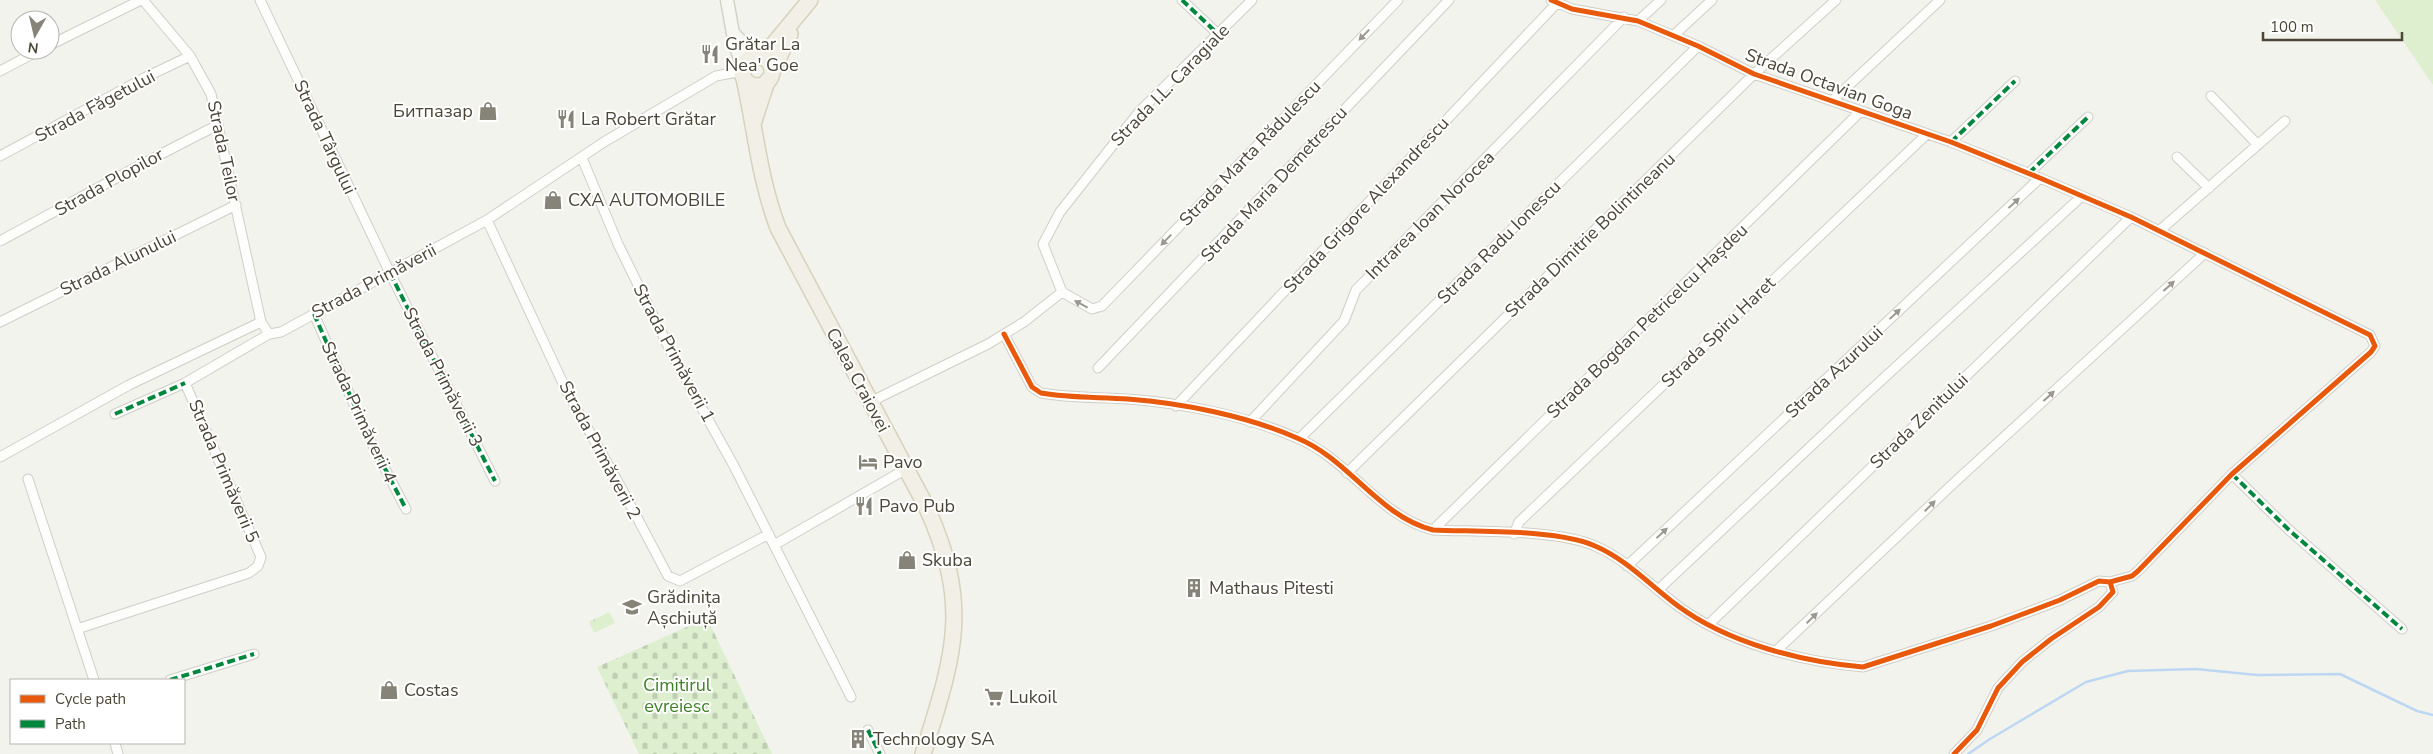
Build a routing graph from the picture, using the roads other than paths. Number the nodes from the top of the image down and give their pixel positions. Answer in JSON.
{"nodes":[{"id":1,"x":142,"y":0,"type":"edge"},
{"id":2,"x":260,"y":0,"type":"edge"},
{"id":3,"x":727,"y":0,"type":"edge"},
{"id":4,"x":810,"y":0,"type":"edge"},
{"id":5,"x":1182,"y":0,"type":"edge"},
{"id":6,"x":1252,"y":0,"type":"edge"},
{"id":7,"x":1398,"y":0,"type":"edge"},
{"id":8,"x":1449,"y":0,"type":"edge"},
{"id":9,"x":1661,"y":0,"type":"edge"},
{"id":10,"x":1712,"y":0,"type":"edge"},
{"id":11,"x":1836,"y":0,"type":"edge"},
{"id":12,"x":1940,"y":0,"type":"edge"},
{"id":13,"x":1554,"y":2,"type":"edge"},
{"id":14,"x":800,"y":14,"type":"junction"},
{"id":15,"x":1624,"y":17,"type":"junction"},
{"id":16,"x":1638,"y":21,"type":"junction"},
{"id":17,"x":732,"y":32,"type":"junction"},
{"id":18,"x":1218,"y":34,"type":"junction"},
{"id":19,"x":1674,"y":35,"type":"junction"},
{"id":20,"x":60,"y":40,"type":"edge"},
{"id":21,"x":1698,"y":46,"type":"junction"},
{"id":22,"x":190,"y":56,"type":"junction"},
{"id":23,"x":759,"y":56,"type":"junction"},
{"id":24,"x":21,"y":60,"type":"edge"},
{"id":25,"x":743,"y":70,"type":"junction"},
{"id":26,"x":0,"y":71,"type":"edge"},
{"id":27,"x":1754,"y":74,"type":"junction"},
{"id":28,"x":770,"y":77,"type":"junction"},
{"id":29,"x":2015,"y":81,"type":"dead end"},
{"id":30,"x":2211,"y":96,"type":"dead end"},
{"id":31,"x":1832,"y":101,"type":"junction"},
{"id":32,"x":1861,"y":111,"type":"junction"},
{"id":33,"x":2088,"y":117,"type":"dead end"},
{"id":34,"x":2285,"y":121,"type":"dead end"},
{"id":35,"x":754,"y":122,"type":"junction"},
{"id":36,"x":218,"y":125,"type":"junction"},
{"id":37,"x":1927,"y":134,"type":"junction"},
{"id":38,"x":1951,"y":142,"type":"junction"},
{"id":39,"x":2258,"y":145,"type":"junction"},
{"id":40,"x":0,"y":156,"type":"edge"},
{"id":41,"x":2177,"y":157,"type":"dead end"},
{"id":42,"x":582,"y":158,"type":"junction"},
{"id":43,"x":2029,"y":173,"type":"junction"},
{"id":44,"x":2040,"y":178,"type":"junction"},
{"id":45,"x":2209,"y":188,"type":"junction"},
{"id":46,"x":2082,"y":196,"type":"junction"},
{"id":47,"x":236,"y":205,"type":"junction"},
{"id":48,"x":2131,"y":217,"type":"junction"},
{"id":49,"x":487,"y":220,"type":"junction"},
{"id":50,"x":2159,"y":231,"type":"junction"},
{"id":51,"x":0,"y":240,"type":"edge"},
{"id":52,"x":2205,"y":253,"type":"junction"},
{"id":53,"x":390,"y":273,"type":"junction"},
{"id":54,"x":1062,"y":292,"type":"junction"},
{"id":55,"x":314,"y":314,"type":"junction"},
{"id":56,"x":0,"y":322,"type":"edge"},
{"id":57,"x":260,"y":322,"type":"junction"},
{"id":58,"x":269,"y":334,"type":"junction"},
{"id":59,"x":1004,"y":334,"type":"junction"},
{"id":60,"x":1098,"y":368,"type":"dead end"},
{"id":61,"x":185,"y":383,"type":"junction"},
{"id":62,"x":870,"y":402,"type":"junction"},
{"id":63,"x":1176,"y":406,"type":"junction"},
{"id":64,"x":115,"y":414,"type":"dead end"},
{"id":65,"x":1250,"y":422,"type":"junction"},
{"id":66,"x":1299,"y":438,"type":"junction"},
{"id":67,"x":0,"y":457,"type":"edge"},
{"id":68,"x":906,"y":469,"type":"junction"},
{"id":69,"x":1347,"y":473,"type":"junction"},
{"id":70,"x":2232,"y":474,"type":"junction"},
{"id":71,"x":28,"y":479,"type":"dead end"},
{"id":72,"x":495,"y":481,"type":"dead end"},
{"id":73,"x":406,"y":509,"type":"dead end"},
{"id":74,"x":1433,"y":530,"type":"junction"},
{"id":75,"x":769,"y":534,"type":"junction"},
{"id":76,"x":1514,"y":534,"type":"junction"},
{"id":77,"x":774,"y":545,"type":"junction"},
{"id":78,"x":1627,"y":566,"type":"junction"},
{"id":79,"x":2110,"y":582,"type":"junction"},
{"id":80,"x":1658,"y":590,"type":"junction"},
{"id":81,"x":1708,"y":625,"type":"junction"},
{"id":82,"x":77,"y":629,"type":"junction"},
{"id":83,"x":2402,"y":630,"type":"dead end"},
{"id":84,"x":1776,"y":651,"type":"junction"},
{"id":85,"x":254,"y":654,"type":"dead end"},
{"id":86,"x":94,"y":679,"type":"edge"},
{"id":87,"x":173,"y":679,"type":"edge"},
{"id":88,"x":851,"y":697,"type":"dead end"},
{"id":89,"x":868,"y":730,"type":"dead end"},
{"id":90,"x":880,"y":754,"type":"edge"},
{"id":91,"x":923,"y":754,"type":"edge"},
{"id":92,"x":1954,"y":754,"type":"edge"}],
"edges":[{"from":1,"to":20,"type":"street"},
{"from":1,"to":22,"type":"street","name":"Strada Teilor"},
{"from":2,"to":53,"type":"street","name":"Strada Târgului"},
{"from":3,"to":17,"type":"main road"},
{"from":4,"to":14,"type":"main road","name":"Calea Craiovei"},
{"from":5,"to":18,"type":"street"},
{"from":6,"to":18,"type":"street","name":"Strada I.L. Caragiale"},
{"from":7,"to":54,"type":"street","name":"Strada Marta Rădulescu","one_way":true},
{"from":8,"to":60,"type":"street","name":"Strada Maria Demetrescu"},
{"from":9,"to":16,"type":"street"},
{"from":10,"to":19,"type":"street"},
{"from":11,"to":27,"type":"street","name":"Strada Dimitrie Bolintineanu"},
{"from":12,"to":31,"type":"street"},
{"from":13,"to":15,"type":"street","name":"Strada Octavian Goga"},
{"from":13,"to":63,"type":"street","name":"Strada Grigore Alexandrescu"},
{"from":14,"to":23,"type":"main road","name":"Calea Craiovei"},
{"from":14,"to":28,"type":"main road","name":"Calea Craiovei"},
{"from":15,"to":16,"type":"street","name":"Strada Octavian Goga"},
{"from":15,"to":65,"type":"street","name":"Intrarea Ioan Norocea"},
{"from":16,"to":19,"type":"street","name":"Strada Octavian Goga"},
{"from":17,"to":23,"type":"main road"},
{"from":17,"to":25,"type":"main road"},
{"from":18,"to":54,"type":"street","name":"Strada I.L. Caragiale"},
{"from":19,"to":21,"type":"street","name":"Strada Octavian Goga"},
{"from":21,"to":27,"type":"street","name":"Strada Octavian Goga"},
{"from":21,"to":66,"type":"street","name":"Strada Radu Ionescu"},
{"from":22,"to":36,"type":"street","name":"Strada Teilor"},
{"from":22,"to":40,"type":"street","name":"Strada Făgetului"},
{"from":23,"to":25,"type":"main road"},
{"from":23,"to":28,"type":"main road"},
{"from":24,"to":26,"type":"street"},
{"from":25,"to":28,"type":"main road"},
{"from":25,"to":35,"type":"main road","name":"Calea Craiovei"},
{"from":25,"to":42,"type":"street","name":"Strada Primăverii"},
{"from":27,"to":31,"type":"street","name":"Strada Octavian Goga"},
{"from":27,"to":69,"type":"street","name":"Strada Dimitrie Bolintineanu"},
{"from":28,"to":35,"type":"main road","name":"Calea Craiovei"},
{"from":29,"to":38,"type":"street"},
{"from":30,"to":39,"type":"street"},
{"from":31,"to":32,"type":"street","name":"Strada Octavian Goga"},
{"from":32,"to":37,"type":"street","name":"Strada Octavian Goga"},
{"from":32,"to":74,"type":"street","name":"Strada Bogdan Petricelcu Hașdeu"},
{"from":33,"to":43,"type":"street"},
{"from":34,"to":39,"type":"street"},
{"from":35,"to":62,"type":"main road","name":"Calea Craiovei"},
{"from":36,"to":47,"type":"street","name":"Strada Teilor"},
{"from":36,"to":51,"type":"street","name":"Strada Plopilor"},
{"from":37,"to":38,"type":"street","name":"Strada Octavian Goga"},
{"from":37,"to":76,"type":"street","name":"Strada Spiru Haret"},
{"from":38,"to":43,"type":"street","name":"Strada Octavian Goga"},
{"from":39,"to":45,"type":"street"},
{"from":41,"to":45,"type":"street"},
{"from":42,"to":49,"type":"street","name":"Strada Primăverii"},
{"from":42,"to":75,"type":"street","name":"Strada Primăverii 1"},
{"from":43,"to":44,"type":"street","name":"Strada Octavian Goga"},
{"from":44,"to":46,"type":"street","name":"Strada Octavian Goga"},
{"from":78,"to":44,"type":"street","name":"Strada Azurului","one_way":true},
{"from":45,"to":50,"type":"street"},
{"from":46,"to":48,"type":"street","name":"Strada Octavian Goga"},
{"from":46,"to":80,"type":"street"},
{"from":47,"to":56,"type":"street","name":"Strada Alunului"},
{"from":47,"to":57,"type":"street","name":"Strada Teilor"},
{"from":48,"to":50,"type":"street","name":"Strada Octavian Goga"},
{"from":48,"to":81,"type":"street","name":"Strada Zenitului"},
{"from":49,"to":53,"type":"street","name":"Strada Primăverii"},
{"from":49,"to":75,"type":"street","name":"Strada Primăverii 2"},
{"from":50,"to":52,"type":"street","name":"Strada Octavian Goga"},
{"from":52,"to":70,"type":"street","name":"Strada Octavian Goga"},
{"from":84,"to":52,"type":"street","one_way":true},
{"from":53,"to":55,"type":"street","name":"Strada Primăverii"},
{"from":53,"to":72,"type":"street","name":"Strada Primăverii 3"},
{"from":54,"to":59,"type":"street"},
{"from":55,"to":58,"type":"street","name":"Strada Primăverii"},
{"from":55,"to":73,"type":"street","name":"Strada Primăverii 4"},
{"from":57,"to":58,"type":"street"},
{"from":57,"to":67,"type":"street"},
{"from":58,"to":61,"type":"street","name":"Strada Primăverii 5"},
{"from":59,"to":62,"type":"street"},
{"from":59,"to":63,"type":"street"},
{"from":61,"to":64,"type":"street"},
{"from":61,"to":82,"type":"street","name":"Strada Primăverii 5"},
{"from":62,"to":68,"type":"main road","name":"Calea Craiovei"},
{"from":63,"to":65,"type":"street"},
{"from":65,"to":66,"type":"street"},
{"from":66,"to":69,"type":"street"},
{"from":68,"to":77,"type":"street"},
{"from":68,"to":91,"type":"main road","name":"Calea Craiovei"},
{"from":69,"to":74,"type":"street"},
{"from":70,"to":79,"type":"street"},
{"from":70,"to":83,"type":"street"},
{"from":71,"to":82,"type":"street"},
{"from":74,"to":76,"type":"street"},
{"from":75,"to":77,"type":"street","name":"Strada Primăverii 1"},
{"from":76,"to":78,"type":"street"},
{"from":77,"to":88,"type":"street","name":"Strada Primăverii 1"},
{"from":78,"to":80,"type":"street"},
{"from":79,"to":84,"type":"street"},
{"from":79,"to":92,"type":"street"},
{"from":80,"to":81,"type":"street"},
{"from":81,"to":84,"type":"street"},
{"from":82,"to":86,"type":"street"},
{"from":85,"to":87,"type":"street"},
{"from":89,"to":90,"type":"street"}]}
